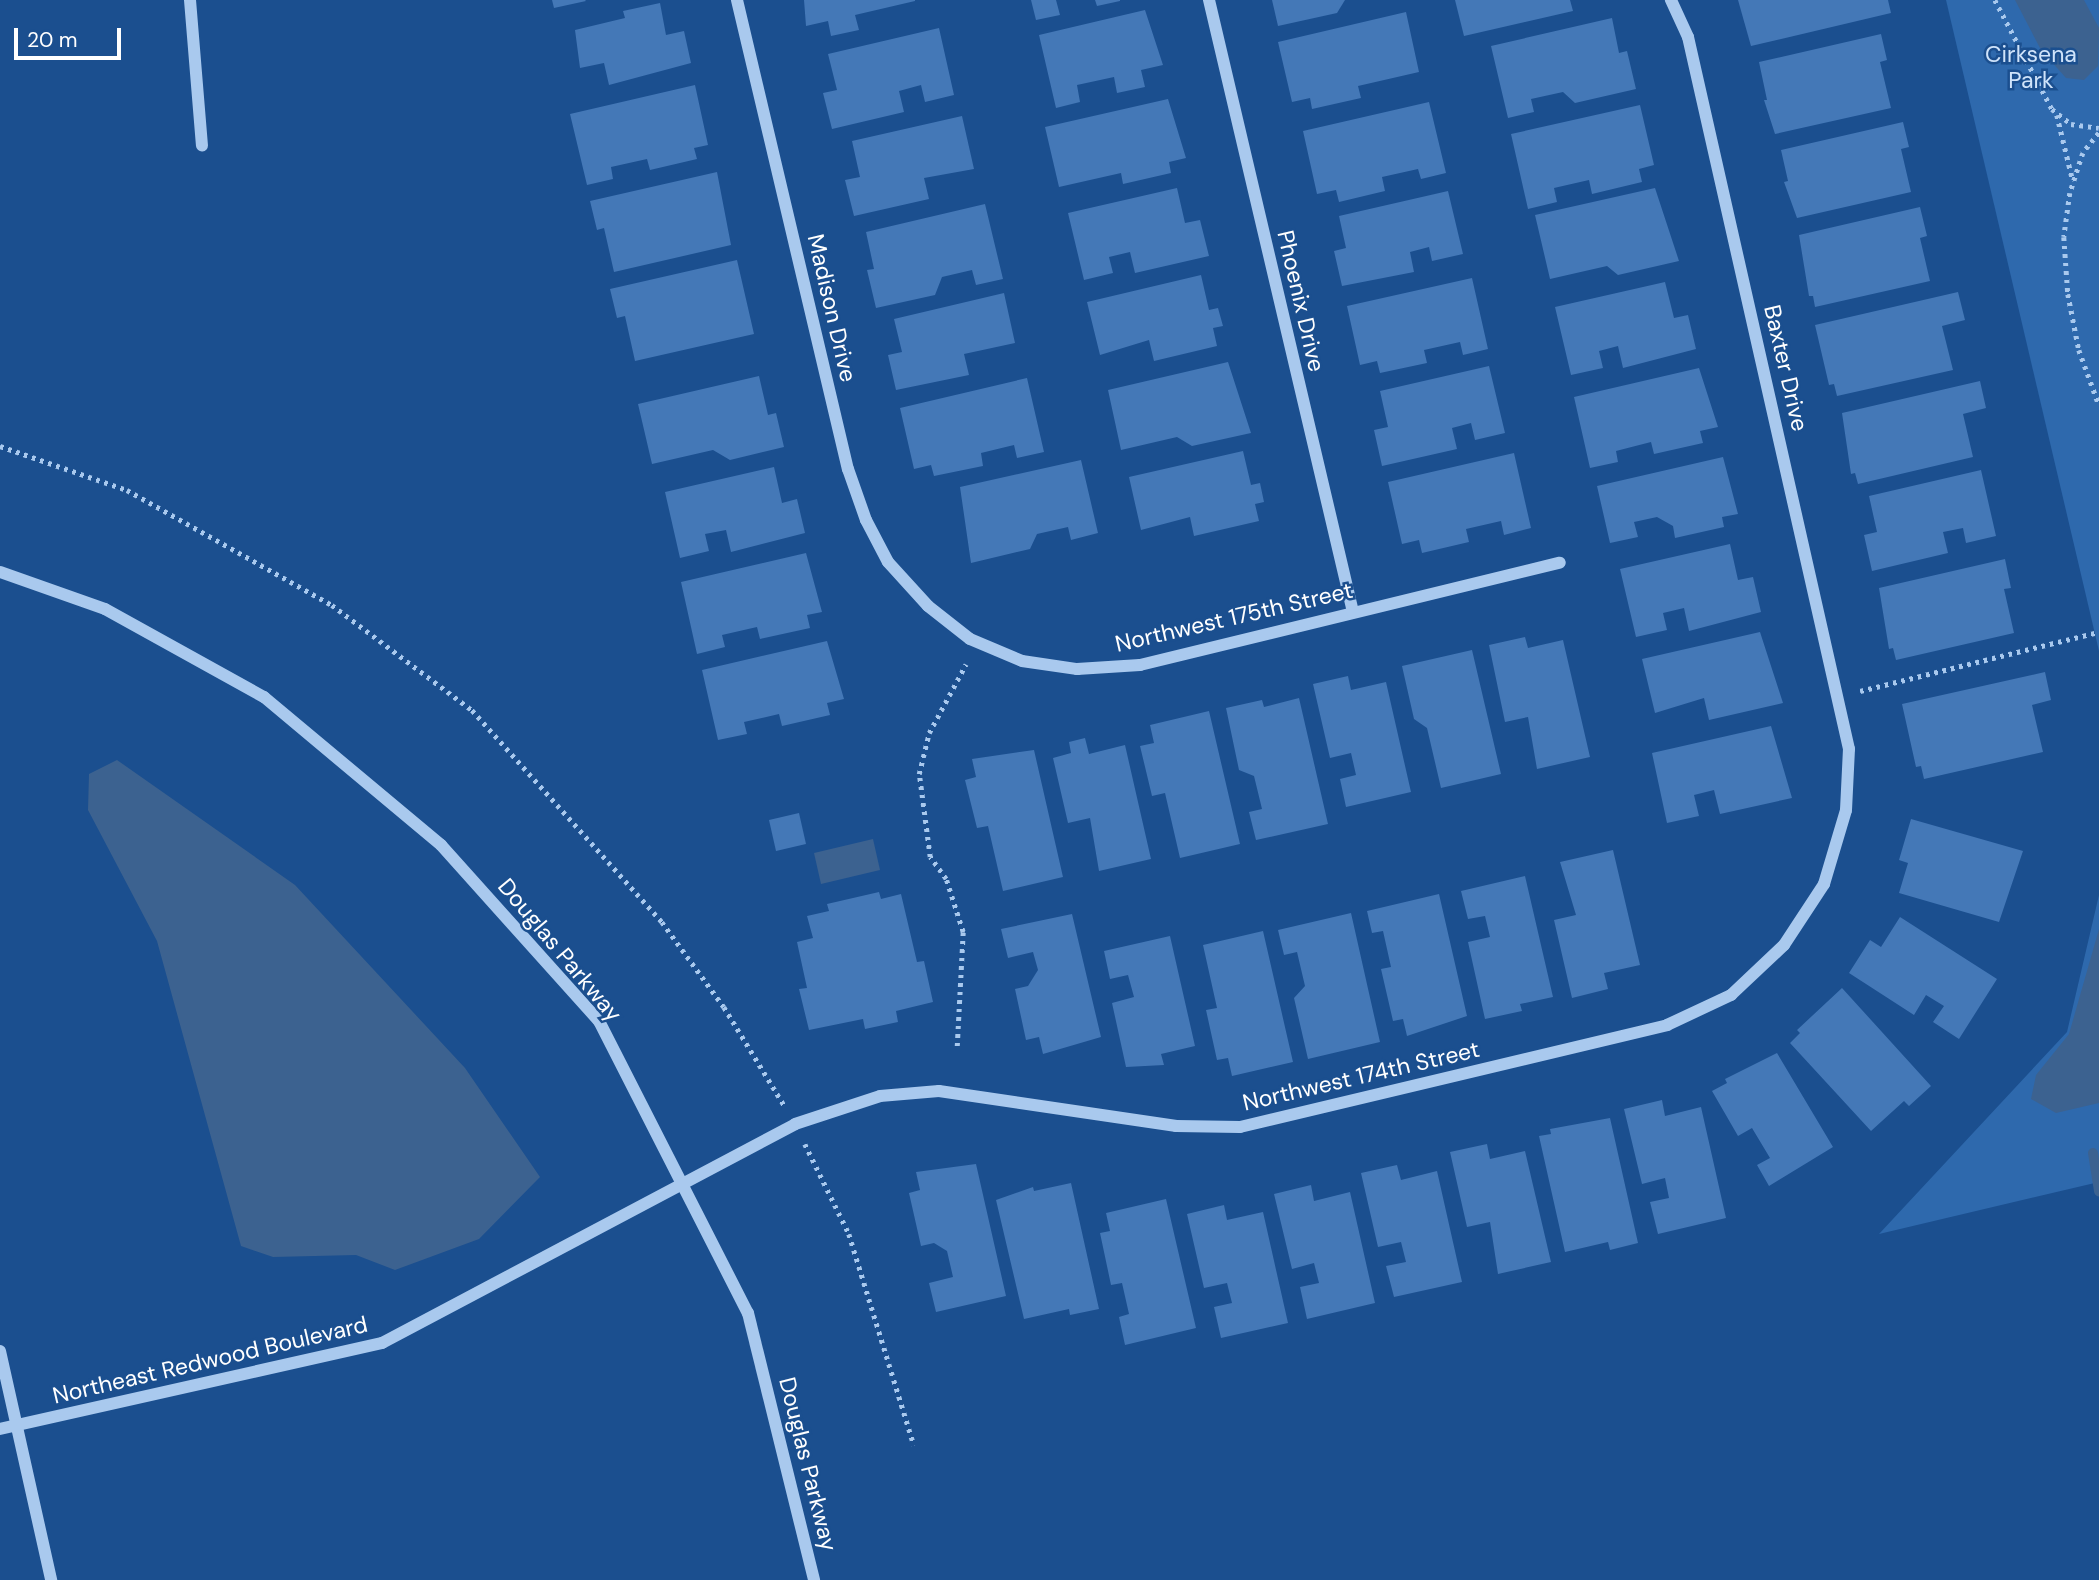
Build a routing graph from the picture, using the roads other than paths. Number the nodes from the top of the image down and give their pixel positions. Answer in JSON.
{"nodes":[{"id":1,"x":190,"y":0,"type":"edge"},
{"id":2,"x":737,"y":0,"type":"edge"},
{"id":3,"x":1209,"y":0,"type":"edge"},
{"id":4,"x":1671,"y":0,"type":"edge"},
{"id":5,"x":202,"y":146,"type":"dead end"},
{"id":6,"x":1560,"y":563,"type":"dead end"},
{"id":7,"x":0,"y":572,"type":"edge"},
{"id":8,"x":928,"y":606,"type":"joint"},
{"id":9,"x":1353,"y":612,"type":"junction"},
{"id":10,"x":1849,"y":749,"type":"joint"},
{"id":11,"x":684,"y":1182,"type":"junction"},
{"id":12,"x":0,"y":1351,"type":"edge"},
{"id":13,"x":17,"y":1425,"type":"junction"},
{"id":14,"x":0,"y":1429,"type":"edge"},
{"id":15,"x":51,"y":1580,"type":"edge"},
{"id":16,"x":814,"y":1580,"type":"edge"}],
"edges":[{"from":1,"to":5,"type":"street"},
{"from":2,"to":8,"type":"street","name":"Madison Drive"},
{"from":3,"to":9,"type":"street","name":"Phoenix Drive"},
{"from":4,"to":10,"type":"street","name":"Baxter Drive"},
{"from":6,"to":9,"type":"street","name":"Northwest 175th Street"},
{"from":7,"to":11,"type":"street","name":"Douglas Parkway"},
{"from":8,"to":9,"type":"street","name":"Northwest 175th Street"},
{"from":10,"to":11,"type":"street","name":"Northwest 174th Street"},
{"from":11,"to":13,"type":"street","name":"Northeast Redwood Boulevard"},
{"from":11,"to":16,"type":"street","name":"Douglas Parkway"},
{"from":12,"to":13,"type":"street"},
{"from":13,"to":14,"type":"street","name":"Northeast Redwood Boulevard"},
{"from":13,"to":15,"type":"street"}]}
